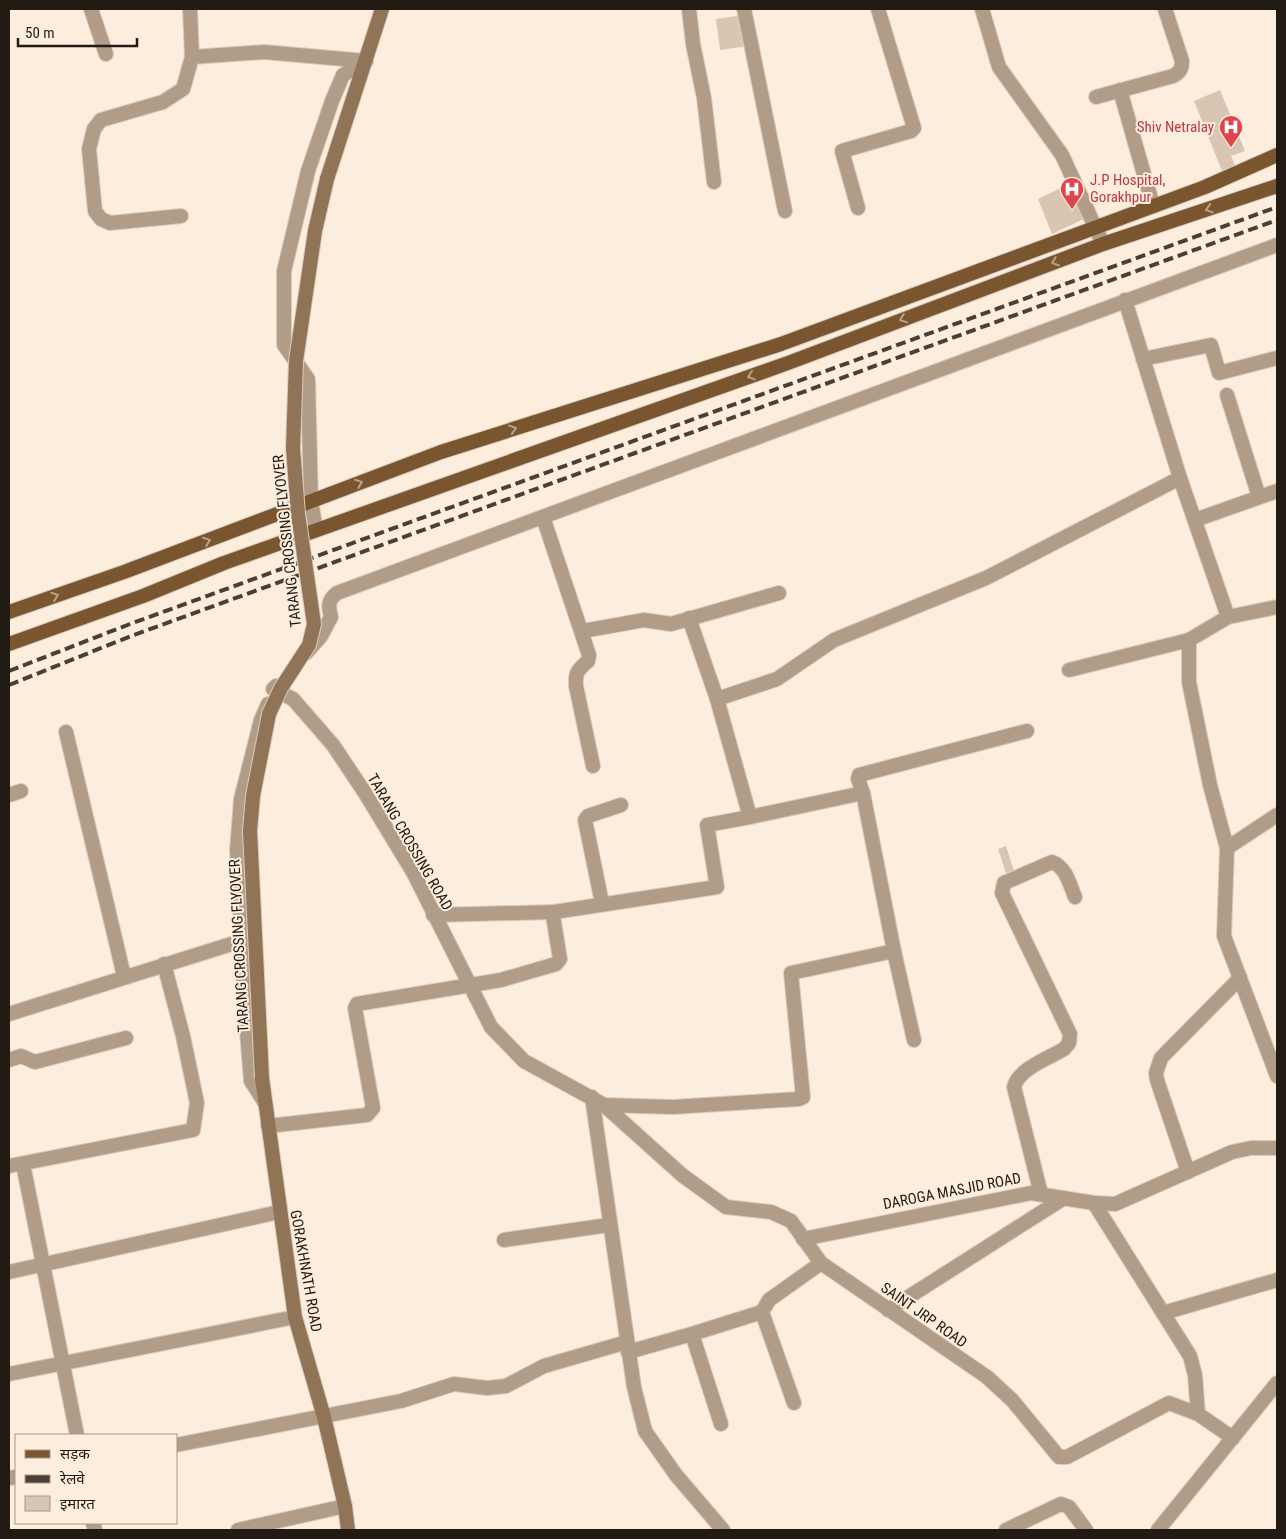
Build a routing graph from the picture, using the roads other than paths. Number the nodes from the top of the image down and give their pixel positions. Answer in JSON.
{"nodes":[{"id":1,"x":90,"y":9,"type":"edge"},
{"id":2,"x":190,"y":9,"type":"edge"},
{"id":3,"x":382,"y":9,"type":"edge"},
{"id":4,"x":689,"y":9,"type":"edge"},
{"id":5,"x":744,"y":9,"type":"edge"},
{"id":6,"x":878,"y":9,"type":"edge"},
{"id":7,"x":982,"y":9,"type":"edge"},
{"id":8,"x":1164,"y":9,"type":"edge"},
{"id":9,"x":106,"y":54,"type":"dead end"},
{"id":10,"x":192,"y":57,"type":"junction"},
{"id":11,"x":366,"y":61,"type":"junction"},
{"id":12,"x":1120,"y":90,"type":"junction"},
{"id":13,"x":1096,"y":97,"type":"dead end"},
{"id":14,"x":1277,"y":155,"type":"edge"},
{"id":15,"x":714,"y":182,"type":"dead end"},
{"id":16,"x":1277,"y":186,"type":"edge"},
{"id":17,"x":1154,"y":206,"type":"junction"},
{"id":18,"x":858,"y":208,"type":"dead end"},
{"id":19,"x":785,"y":211,"type":"dead end"},
{"id":20,"x":181,"y":216,"type":"dead end"},
{"id":21,"x":1095,"y":227,"type":"junction"},
{"id":22,"x":1104,"y":244,"type":"junction"},
{"id":23,"x":1277,"y":245,"type":"edge"},
{"id":24,"x":1125,"y":300,"type":"junction"},
{"id":25,"x":1277,"y":358,"type":"edge"},
{"id":26,"x":1143,"y":359,"type":"junction"},
{"id":27,"x":1227,"y":395,"type":"dead end"},
{"id":28,"x":1180,"y":478,"type":"junction"},
{"id":29,"x":1277,"y":491,"type":"edge"},
{"id":30,"x":1258,"y":497,"type":"junction"},
{"id":31,"x":311,"y":501,"type":"junction"},
{"id":32,"x":543,"y":517,"type":"junction"},
{"id":33,"x":1195,"y":520,"type":"junction"},
{"id":34,"x":316,"y":530,"type":"junction"},
{"id":35,"x":779,"y":593,"type":"dead end"},
{"id":36,"x":1277,"y":607,"type":"edge"},
{"id":37,"x":9,"y":612,"type":"edge"},
{"id":38,"x":1228,"y":617,"type":"junction"},
{"id":39,"x":689,"y":618,"type":"junction"},
{"id":40,"x":583,"y":631,"type":"junction"},
{"id":41,"x":1189,"y":640,"type":"junction"},
{"id":42,"x":9,"y":644,"type":"edge"},
{"id":43,"x":1069,"y":670,"type":"dead end"},
{"id":44,"x":273,"y":689,"type":"junction"},
{"id":45,"x":717,"y":699,"type":"junction"},
{"id":46,"x":1027,"y":731,"type":"dead end"},
{"id":47,"x":66,"y":732,"type":"dead end"},
{"id":48,"x":593,"y":766,"type":"dead end"},
{"id":49,"x":863,"y":793,"type":"junction"},
{"id":50,"x":622,"y":805,"type":"dead end"},
{"id":51,"x":1277,"y":815,"type":"edge"},
{"id":52,"x":750,"y":817,"type":"junction"},
{"id":53,"x":1227,"y":848,"type":"junction"},
{"id":54,"x":1075,"y":897,"type":"dead end"},
{"id":55,"x":602,"y":904,"type":"junction"},
{"id":56,"x":554,"y":912,"type":"junction"},
{"id":57,"x":434,"y":915,"type":"junction"},
{"id":58,"x":242,"y":941,"type":"junction"},
{"id":59,"x":894,"y":951,"type":"junction"},
{"id":60,"x":164,"y":964,"type":"junction"},
{"id":61,"x":124,"y":976,"type":"junction"},
{"id":62,"x":1240,"y":978,"type":"junction"},
{"id":63,"x":468,"y":985,"type":"junction"},
{"id":64,"x":9,"y":1014,"type":"edge"},
{"id":65,"x":126,"y":1038,"type":"dead end"},
{"id":66,"x":914,"y":1040,"type":"dead end"},
{"id":67,"x":9,"y":1060,"type":"edge"},
{"id":68,"x":1277,"y":1076,"type":"edge"},
{"id":69,"x":592,"y":1097,"type":"junction"},
{"id":70,"x":265,"y":1103,"type":"junction"},
{"id":71,"x":604,"y":1105,"type":"junction"},
{"id":72,"x":268,"y":1126,"type":"junction"},
{"id":73,"x":1277,"y":1148,"type":"edge"},
{"id":74,"x":23,"y":1164,"type":"junction"},
{"id":75,"x":9,"y":1166,"type":"edge"},
{"id":76,"x":1188,"y":1172,"type":"junction"},
{"id":77,"x":1042,"y":1194,"type":"junction"},
{"id":78,"x":1064,"y":1198,"type":"junction"},
{"id":79,"x":1094,"y":1203,"type":"junction"},
{"id":80,"x":279,"y":1212,"type":"junction"},
{"id":81,"x":609,"y":1226,"type":"junction"},
{"id":82,"x":803,"y":1239,"type":"junction"},
{"id":83,"x":504,"y":1240,"type":"dead end"},
{"id":84,"x":821,"y":1263,"type":"junction"},
{"id":85,"x":43,"y":1265,"type":"junction"},
{"id":86,"x":9,"y":1272,"type":"edge"},
{"id":87,"x":1277,"y":1280,"type":"edge"},
{"id":88,"x":888,"y":1310,"type":"junction"},
{"id":89,"x":762,"y":1312,"type":"junction"},
{"id":90,"x":1163,"y":1313,"type":"junction"},
{"id":91,"x":295,"y":1317,"type":"junction"},
{"id":92,"x":692,"y":1334,"type":"junction"},
{"id":93,"x":628,"y":1347,"type":"junction"},
{"id":94,"x":63,"y":1363,"type":"junction"},
{"id":95,"x":9,"y":1374,"type":"edge"},
{"id":96,"x":1277,"y":1383,"type":"edge"},
{"id":97,"x":794,"y":1403,"type":"dead end"},
{"id":98,"x":1198,"y":1414,"type":"junction"},
{"id":99,"x":324,"y":1417,"type":"junction"},
{"id":100,"x":721,"y":1424,"type":"dead end"},
{"id":101,"x":77,"y":1434,"type":"edge"},
{"id":102,"x":1233,"y":1438,"type":"junction"},
{"id":103,"x":178,"y":1445,"type":"edge"},
{"id":104,"x":345,"y":1506,"type":"junction"},
{"id":105,"x":238,"y":1530,"type":"edge"},
{"id":106,"x":348,"y":1530,"type":"edge"},
{"id":107,"x":723,"y":1530,"type":"edge"},
{"id":108,"x":1006,"y":1530,"type":"edge"},
{"id":109,"x":1086,"y":1530,"type":"edge"},
{"id":110,"x":1158,"y":1530,"type":"edge"}],
"edges":[{"from":1,"to":9,"type":"street"},
{"from":2,"to":10,"type":"street"},
{"from":3,"to":11,"type":"main road","name":"TARANG CROSSING FLYOVER"},
{"from":4,"to":15,"type":"street"},
{"from":5,"to":19,"type":"street"},
{"from":6,"to":18,"type":"street"},
{"from":7,"to":21,"type":"street"},
{"from":8,"to":12,"type":"street"},
{"from":10,"to":11,"type":"street"},
{"from":10,"to":20,"type":"street"},
{"from":11,"to":31,"type":"street"},
{"from":11,"to":70,"type":"main road","name":"TARANG CROSSING FLYOVER","bridge":true},
{"from":12,"to":13,"type":"street"},
{"from":12,"to":17,"type":"street"},
{"from":14,"to":17,"type":"main road"},
{"from":16,"to":22,"type":"main road","one_way":true},
{"from":17,"to":21,"type":"main road"},
{"from":21,"to":22,"type":"street"},
{"from":31,"to":21,"type":"main road","one_way":true},
{"from":22,"to":34,"type":"main road","one_way":true},
{"from":23,"to":24,"type":"street"},
{"from":24,"to":26,"type":"street"},
{"from":24,"to":32,"type":"street"},
{"from":25,"to":26,"type":"street"},
{"from":26,"to":28,"type":"street"},
{"from":27,"to":30,"type":"street"},
{"from":28,"to":33,"type":"street"},
{"from":28,"to":45,"type":"street"},
{"from":29,"to":30,"type":"street"},
{"from":30,"to":33,"type":"street"},
{"from":31,"to":34,"type":"street"},
{"from":37,"to":31,"type":"main road","one_way":true},
{"from":32,"to":40,"type":"street"},
{"from":32,"to":44,"type":"street"},
{"from":33,"to":38,"type":"street"},
{"from":34,"to":42,"type":"main road"},
{"from":35,"to":39,"type":"street"},
{"from":36,"to":38,"type":"street"},
{"from":38,"to":41,"type":"street"},
{"from":39,"to":40,"type":"street"},
{"from":39,"to":45,"type":"street"},
{"from":40,"to":48,"type":"street"},
{"from":41,"to":43,"type":"street"},
{"from":41,"to":53,"type":"street"},
{"from":44,"to":57,"type":"street","name":"TARANG CROSSING ROAD"},
{"from":44,"to":58,"type":"street"},
{"from":45,"to":52,"type":"street"},
{"from":46,"to":49,"type":"street"},
{"from":47,"to":61,"type":"street"},
{"from":49,"to":52,"type":"street"},
{"from":49,"to":59,"type":"street"},
{"from":50,"to":55,"type":"street"},
{"from":51,"to":53,"type":"street"},
{"from":52,"to":55,"type":"street"},
{"from":53,"to":62,"type":"street"},
{"from":54,"to":77,"type":"street"},
{"from":55,"to":56,"type":"street"},
{"from":56,"to":57,"type":"street"},
{"from":56,"to":63,"type":"street"},
{"from":57,"to":63,"type":"street","name":"TARANG CROSSING ROAD"},
{"from":58,"to":60,"type":"street"},
{"from":58,"to":70,"type":"street"},
{"from":59,"to":66,"type":"street"},
{"from":59,"to":71,"type":"street"},
{"from":60,"to":61,"type":"street"},
{"from":60,"to":74,"type":"street"},
{"from":61,"to":64,"type":"street"},
{"from":62,"to":68,"type":"street"},
{"from":62,"to":76,"type":"street"},
{"from":63,"to":69,"type":"street","name":"TARANG CROSSING ROAD"},
{"from":63,"to":72,"type":"street"},
{"from":65,"to":67,"type":"street"},
{"from":69,"to":71,"type":"street","name":"TARANG CROSSING ROAD"},
{"from":69,"to":81,"type":"street"},
{"from":70,"to":72,"type":"main road","name":"GORAKHNATH ROAD"},
{"from":71,"to":82,"type":"street","name":"SAINT JRP ROAD"},
{"from":72,"to":80,"type":"main road","name":"GORAKHNATH ROAD"},
{"from":73,"to":76,"type":"street","name":"DAROGA MASJID ROAD"},
{"from":74,"to":75,"type":"street"},
{"from":74,"to":85,"type":"street"},
{"from":76,"to":79,"type":"street","name":"DAROGA MASJID ROAD"},
{"from":77,"to":78,"type":"street","name":"DAROGA MASJID ROAD"},
{"from":77,"to":82,"type":"street","name":"DAROGA MASJID ROAD"},
{"from":78,"to":79,"type":"street","name":"DAROGA MASJID ROAD"},
{"from":78,"to":88,"type":"street"},
{"from":79,"to":90,"type":"street"},
{"from":80,"to":85,"type":"street"},
{"from":80,"to":91,"type":"main road","name":"GORAKHNATH ROAD"},
{"from":81,"to":83,"type":"street"},
{"from":81,"to":93,"type":"street"},
{"from":82,"to":84,"type":"street","name":"SAINT JRP ROAD"},
{"from":84,"to":88,"type":"street","name":"SAINT JRP ROAD"},
{"from":84,"to":89,"type":"street"},
{"from":85,"to":86,"type":"street"},
{"from":85,"to":94,"type":"street"},
{"from":87,"to":90,"type":"street"},
{"from":88,"to":98,"type":"street","name":"SAINT JRP ROAD"},
{"from":89,"to":92,"type":"street"},
{"from":89,"to":97,"type":"street"},
{"from":90,"to":98,"type":"street"},
{"from":91,"to":94,"type":"street"},
{"from":91,"to":99,"type":"main road","name":"GORAKHNATH ROAD"},
{"from":92,"to":93,"type":"street"},
{"from":92,"to":100,"type":"street"},
{"from":93,"to":99,"type":"street"},
{"from":93,"to":107,"type":"street"},
{"from":94,"to":95,"type":"street"},
{"from":94,"to":101,"type":"street"},
{"from":96,"to":102,"type":"street"},
{"from":98,"to":102,"type":"street","name":"SAINT JRP ROAD"},
{"from":99,"to":103,"type":"street"},
{"from":99,"to":104,"type":"main road","name":"GORAKHNATH ROAD"},
{"from":102,"to":110,"type":"street"},
{"from":104,"to":105,"type":"street"},
{"from":104,"to":106,"type":"main road","name":"GORAKHNATH ROAD"},
{"from":108,"to":109,"type":"street"}]}
